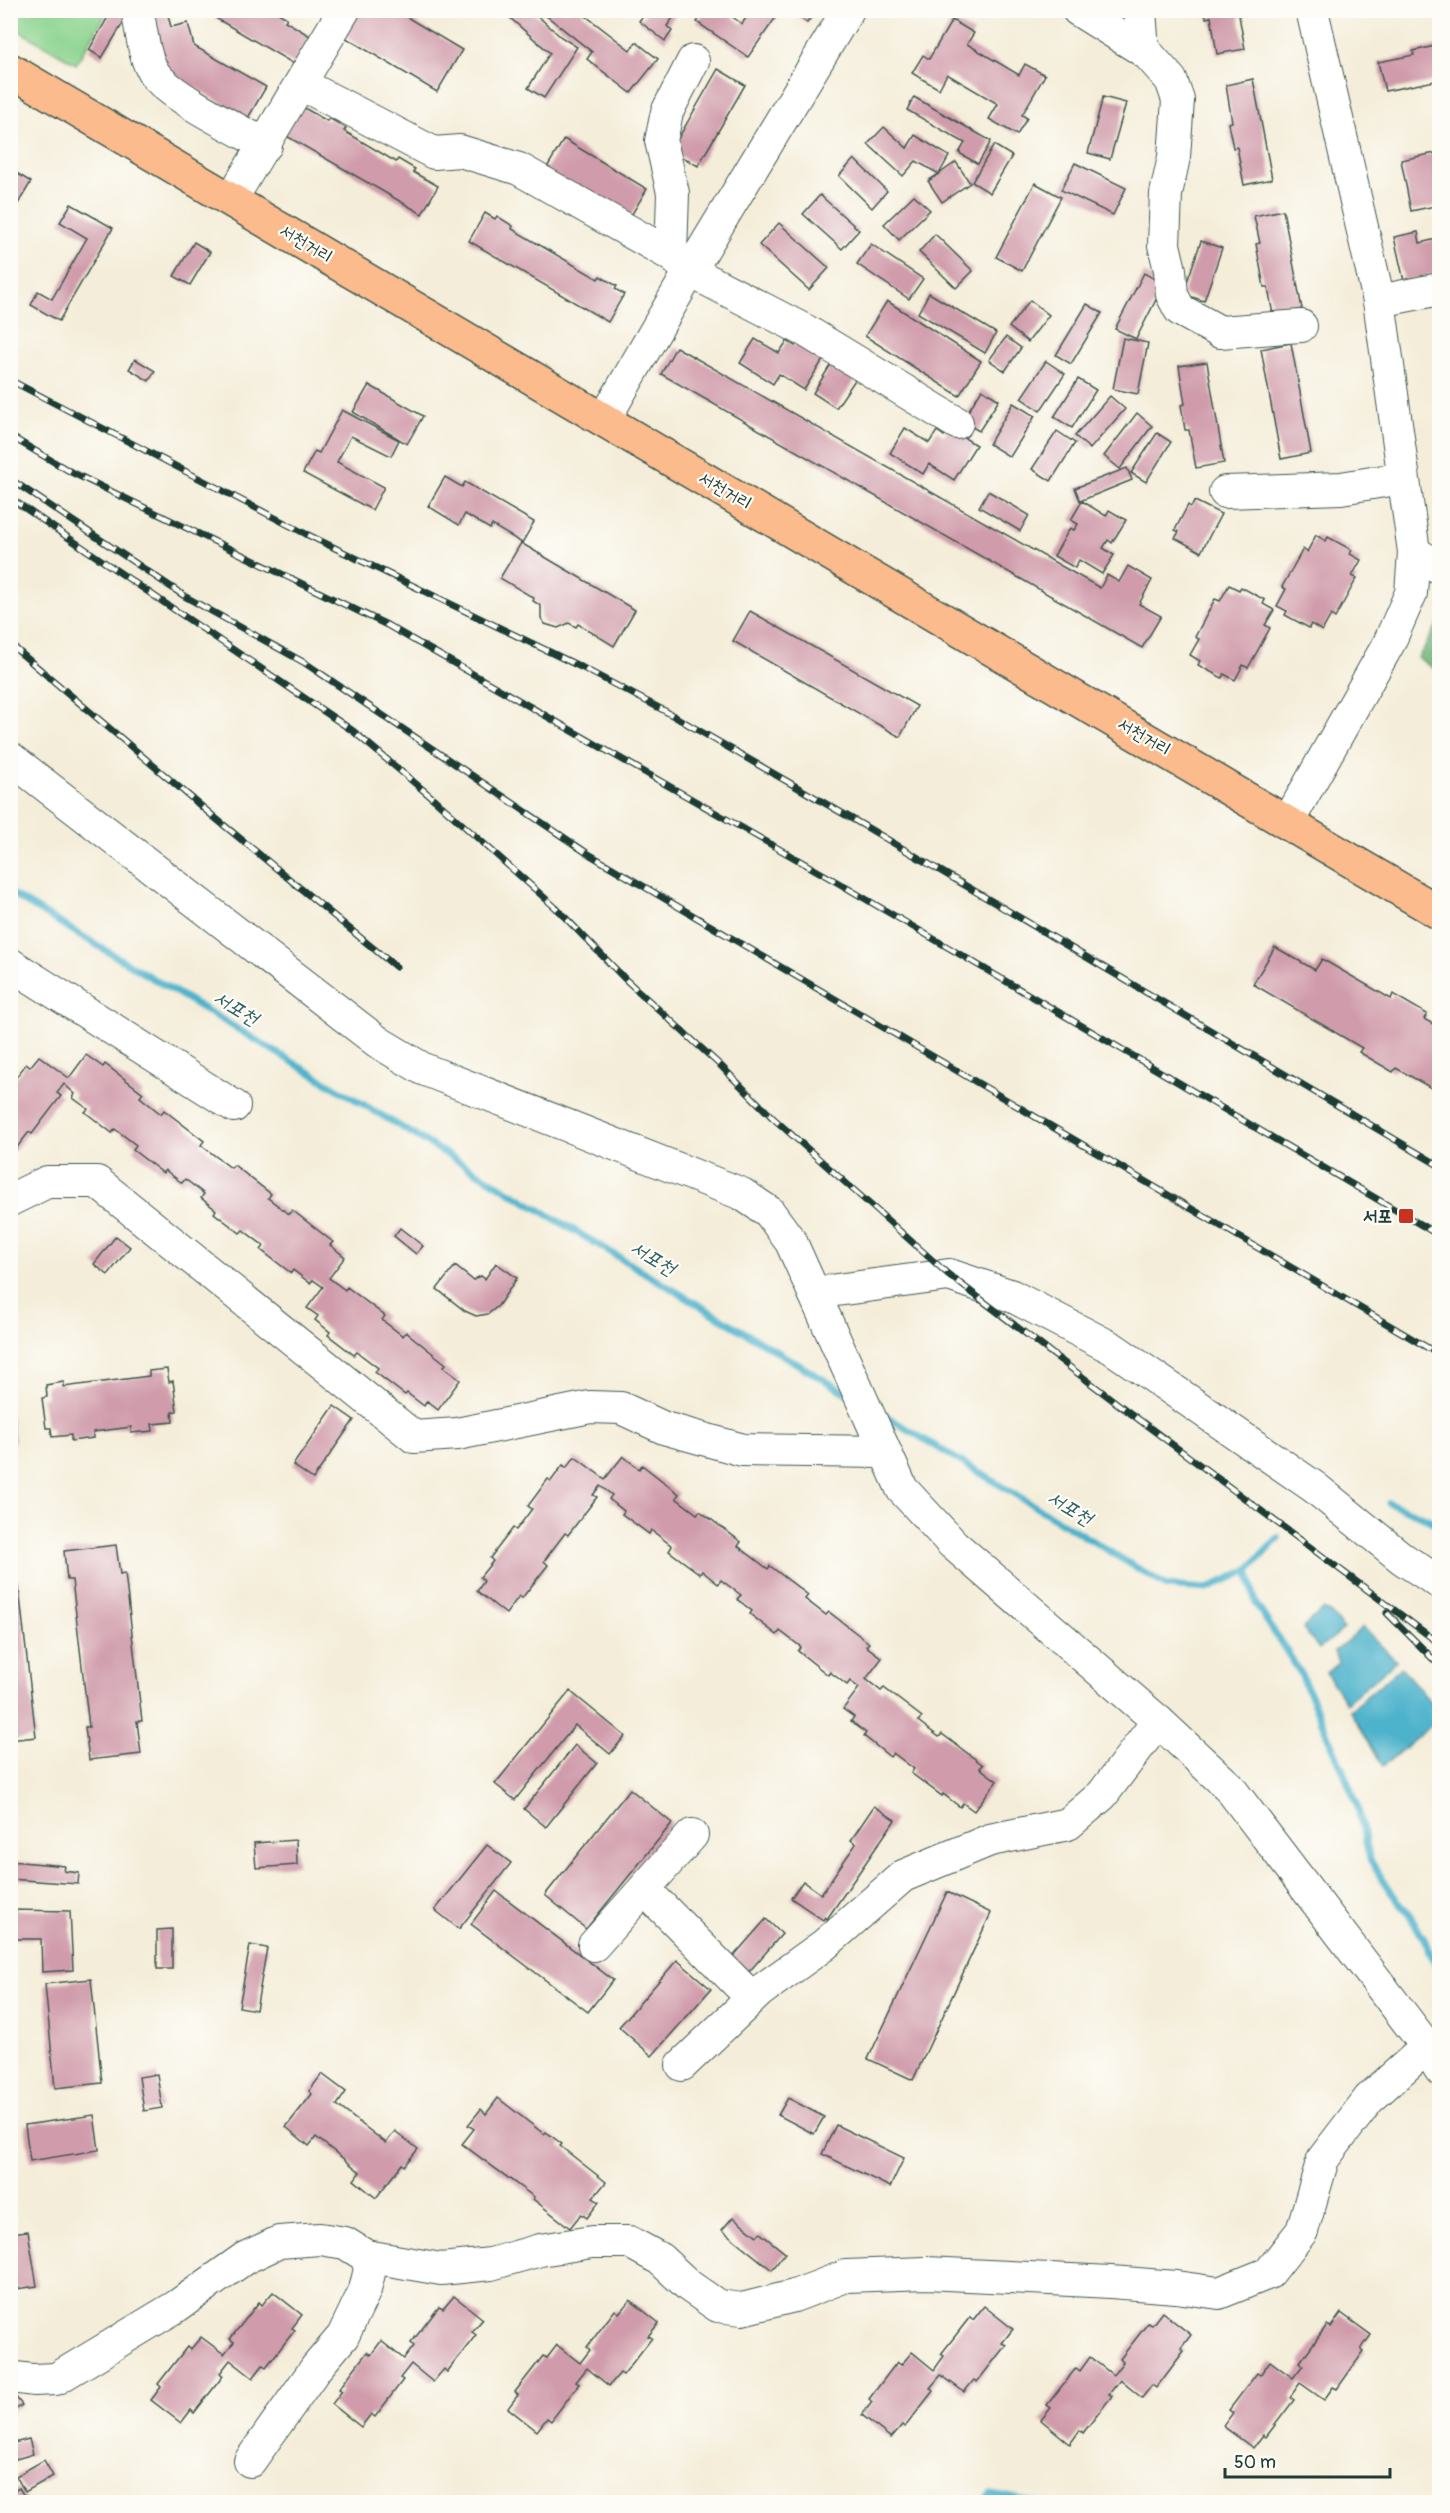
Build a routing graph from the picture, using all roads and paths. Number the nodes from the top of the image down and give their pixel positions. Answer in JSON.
{"nodes":[{"id":1,"x":137,"y":10,"type":"edge"},
{"id":2,"x":344,"y":10,"type":"edge"},
{"id":3,"x":848,"y":10,"type":"edge"},
{"id":4,"x":1078,"y":10,"type":"edge"},
{"id":5,"x":1140,"y":10,"type":"edge"},
{"id":6,"x":1312,"y":10,"type":"edge"},
{"id":7,"x":1143,"y":51,"type":"junction"},
{"id":8,"x":693,"y":61,"type":"dead end"},
{"id":9,"x":10,"y":70,"type":"edge"},
{"id":10,"x":301,"y":84,"type":"junction"},
{"id":11,"x":266,"y":145,"type":"junction"},
{"id":12,"x":231,"y":200,"type":"junction"},
{"id":13,"x":680,"y":263,"type":"junction"},
{"id":14,"x":1440,"y":289,"type":"edge"},
{"id":15,"x":1378,"y":302,"type":"junction"},
{"id":16,"x":1301,"y":326,"type":"dead end"},
{"id":17,"x":604,"y":420,"type":"junction"},
{"id":18,"x":957,"y":423,"type":"dead end"},
{"id":19,"x":1403,"y":478,"type":"junction"},
{"id":20,"x":1225,"y":492,"type":"dead end"},
{"id":21,"x":1427,"y":560,"type":"edge"},
{"id":22,"x":10,"y":758,"type":"edge"},
{"id":23,"x":1288,"y":822,"type":"junction"},
{"id":24,"x":1440,"y":913,"type":"edge"},
{"id":25,"x":10,"y":964,"type":"edge"},
{"id":26,"x":234,"y":1106,"type":"dead end"},
{"id":27,"x":10,"y":1200,"type":"edge"},
{"id":28,"x":814,"y":1293,"type":"junction"},
{"id":29,"x":879,"y":1443,"type":"junction"},
{"id":30,"x":1440,"y":1584,"type":"edge"},
{"id":31,"x":1158,"y":1721,"type":"junction"},
{"id":32,"x":692,"y":1835,"type":"dead end"},
{"id":33,"x":645,"y":1890,"type":"junction"},
{"id":34,"x":594,"y":1945,"type":"dead end"},
{"id":35,"x":752,"y":1998,"type":"junction"},
{"id":36,"x":1433,"y":2058,"type":"edge"},
{"id":37,"x":682,"y":2065,"type":"dead end"},
{"id":38,"x":366,"y":2256,"type":"junction"},
{"id":39,"x":10,"y":2377,"type":"edge"},
{"id":40,"x":250,"y":2461,"type":"dead end"}],
"edges":[{"from":1,"to":11,"type":"street"},
{"from":2,"to":10,"type":"street"},
{"from":3,"to":13,"type":"street"},
{"from":4,"to":7,"type":"street"},
{"from":5,"to":7,"type":"street"},
{"from":6,"to":15,"type":"street"},
{"from":7,"to":16,"type":"street"},
{"from":8,"to":13,"type":"street"},
{"from":9,"to":12,"type":"main road","name":"서천거리"},
{"from":10,"to":11,"type":"street"},
{"from":10,"to":13,"type":"street"},
{"from":11,"to":12,"type":"street"},
{"from":12,"to":17,"type":"main road","name":"서천거리"},
{"from":13,"to":17,"type":"street"},
{"from":13,"to":18,"type":"street"},
{"from":14,"to":15,"type":"street"},
{"from":15,"to":19,"type":"street"},
{"from":17,"to":23,"type":"main road","name":"서천거리"},
{"from":19,"to":20,"type":"street"},
{"from":19,"to":21,"type":"street"},
{"from":21,"to":23,"type":"street"},
{"from":22,"to":28,"type":"street"},
{"from":23,"to":24,"type":"main road","name":"서천거리"},
{"from":25,"to":26,"type":"street"},
{"from":27,"to":29,"type":"street"},
{"from":28,"to":29,"type":"street"},
{"from":28,"to":30,"type":"street"},
{"from":29,"to":31,"type":"street"},
{"from":31,"to":35,"type":"street"},
{"from":31,"to":36,"type":"street"},
{"from":32,"to":33,"type":"street"},
{"from":33,"to":34,"type":"street"},
{"from":33,"to":35,"type":"street"},
{"from":35,"to":37,"type":"street"},
{"from":36,"to":38,"type":"street"},
{"from":38,"to":39,"type":"street"},
{"from":38,"to":40,"type":"street"}]}
